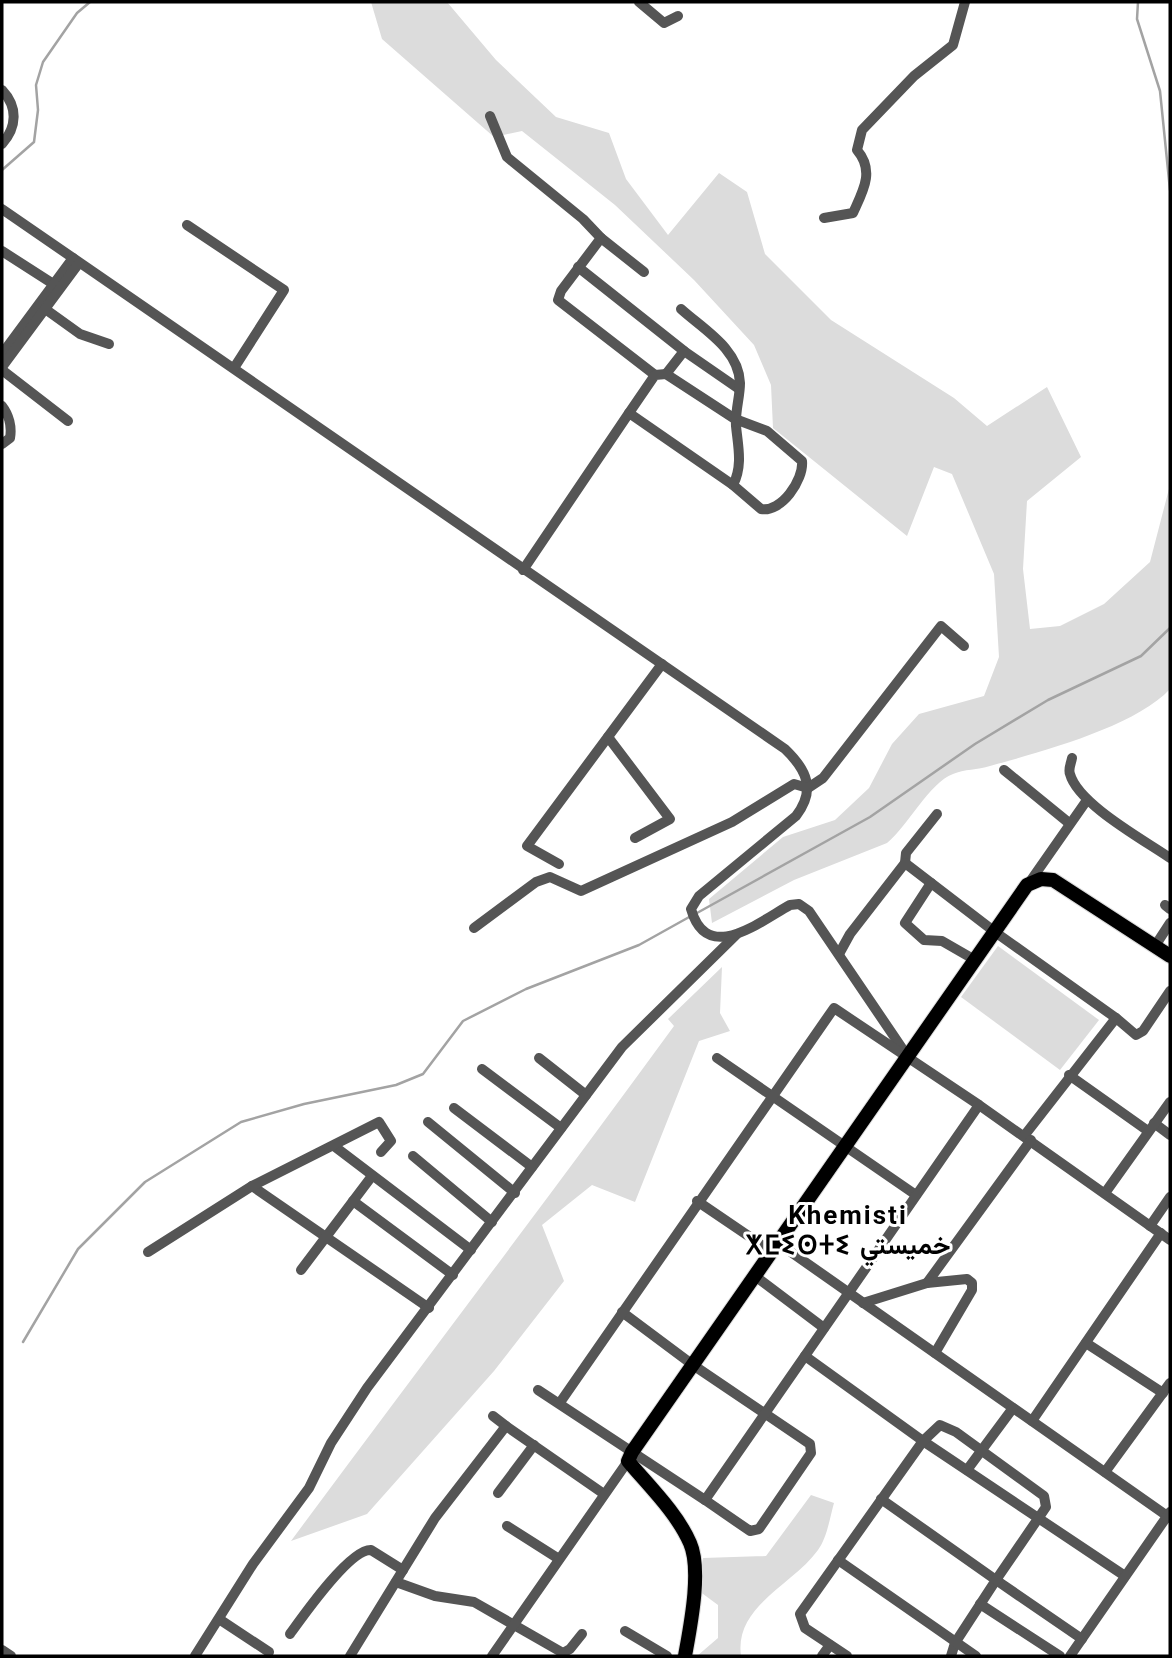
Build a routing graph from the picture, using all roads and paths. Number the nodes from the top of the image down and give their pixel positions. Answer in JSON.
{"nodes":[{"id":1,"x":639,"y":2,"type":"edge"},
{"id":2,"x":965,"y":2,"type":"edge"},
{"id":3,"x":678,"y":16,"type":"dead end"},
{"id":4,"x":2,"y":90,"type":"edge"},
{"id":5,"x":490,"y":116,"type":"dead end"},
{"id":6,"x":6,"y":128,"type":"edge"},
{"id":7,"x":2,"y":144,"type":"edge"},
{"id":8,"x":2,"y":209,"type":"edge"},
{"id":9,"x":824,"y":218,"type":"dead end"},
{"id":10,"x":187,"y":225,"type":"dead end"},
{"id":11,"x":601,"y":238,"type":"junction"},
{"id":12,"x":2,"y":251,"type":"edge"},
{"id":13,"x":76,"y":261,"type":"junction"},
{"id":14,"x":578,"y":267,"type":"junction"},
{"id":15,"x":644,"y":272,"type":"dead end"},
{"id":16,"x":57,"y":287,"type":"junction"},
{"id":17,"x":42,"y":307,"type":"junction"},
{"id":18,"x":681,"y":309,"type":"dead end"},
{"id":19,"x":109,"y":344,"type":"dead end"},
{"id":20,"x":684,"y":351,"type":"junction"},
{"id":21,"x":2,"y":354,"type":"edge"},
{"id":22,"x":233,"y":368,"type":"junction"},
{"id":23,"x":2,"y":369,"type":"edge"},
{"id":24,"x":661,"y":375,"type":"junction"},
{"id":25,"x":739,"y":389,"type":"junction"},
{"id":26,"x":2,"y":406,"type":"edge"},
{"id":27,"x":629,"y":413,"type":"junction"},
{"id":28,"x":735,"y":419,"type":"junction"},
{"id":29,"x":68,"y":421,"type":"dead end"},
{"id":30,"x":2,"y":444,"type":"edge"},
{"id":31,"x":733,"y":485,"type":"junction"},
{"id":32,"x":523,"y":570,"type":"junction"},
{"id":33,"x":964,"y":646,"type":"dead end"},
{"id":34,"x":662,"y":664,"type":"junction"},
{"id":35,"x":608,"y":737,"type":"junction"},
{"id":36,"x":1072,"y":758,"type":"dead end"},
{"id":37,"x":1004,"y":770,"type":"dead end"},
{"id":38,"x":808,"y":788,"type":"junction"},
{"id":39,"x":1087,"y":800,"type":"junction"},
{"id":40,"x":937,"y":814,"type":"dead end"},
{"id":41,"x":1069,"y":823,"type":"junction"},
{"id":42,"x":635,"y":838,"type":"dead end"},
{"id":43,"x":1170,"y":858,"type":"edge"},
{"id":44,"x":905,"y":863,"type":"junction"},
{"id":45,"x":559,"y":864,"type":"dead end"},
{"id":46,"x":931,"y":883,"type":"junction"},
{"id":47,"x":1027,"y":885,"type":"junction"},
{"id":48,"x":1170,"y":923,"type":"edge"},
{"id":49,"x":474,"y":928,"type":"dead end"},
{"id":50,"x":995,"y":932,"type":"junction"},
{"id":51,"x":738,"y":934,"type":"junction"},
{"id":52,"x":1155,"y":946,"type":"junction"},
{"id":53,"x":839,"y":954,"type":"junction"},
{"id":54,"x":1170,"y":956,"type":"edge"},
{"id":55,"x":975,"y":960,"type":"junction"},
{"id":56,"x":1170,"y":991,"type":"edge"},
{"id":57,"x":1116,"y":1018,"type":"junction"},
{"id":58,"x":908,"y":1057,"type":"junction"},
{"id":59,"x":539,"y":1058,"type":"dead end"},
{"id":60,"x":718,"y":1058,"type":"dead end"},
{"id":61,"x":482,"y":1069,"type":"dead end"},
{"id":62,"x":1069,"y":1075,"type":"junction"},
{"id":63,"x":586,"y":1095,"type":"junction"},
{"id":64,"x":773,"y":1096,"type":"junction"},
{"id":65,"x":1170,"y":1102,"type":"edge"},
{"id":66,"x":979,"y":1105,"type":"junction"},
{"id":67,"x":454,"y":1108,"type":"dead end"},
{"id":68,"x":428,"y":1122,"type":"dead end"},
{"id":69,"x":1151,"y":1127,"type":"junction"},
{"id":70,"x":561,"y":1128,"type":"junction"},
{"id":71,"x":1170,"y":1135,"type":"edge"},
{"id":72,"x":1028,"y":1138,"type":"junction"},
{"id":73,"x":334,"y":1146,"type":"junction"},
{"id":74,"x":845,"y":1147,"type":"junction"},
{"id":75,"x":382,"y":1152,"type":"dead end"},
{"id":76,"x":413,"y":1156,"type":"dead end"},
{"id":77,"x":532,"y":1167,"type":"junction"},
{"id":78,"x":372,"y":1176,"type":"junction"},
{"id":79,"x":252,"y":1186,"type":"junction"},
{"id":80,"x":515,"y":1193,"type":"junction"},
{"id":81,"x":1105,"y":1193,"type":"junction"},
{"id":82,"x":916,"y":1195,"type":"junction"},
{"id":83,"x":1170,"y":1197,"type":"edge"},
{"id":84,"x":353,"y":1201,"type":"junction"},
{"id":85,"x":697,"y":1201,"type":"junction"},
{"id":86,"x":492,"y":1222,"type":"junction"},
{"id":87,"x":1150,"y":1226,"type":"junction"},
{"id":88,"x":1166,"y":1236,"type":"edge"},
{"id":89,"x":326,"y":1237,"type":"junction"},
{"id":90,"x":775,"y":1248,"type":"junction"},
{"id":91,"x":471,"y":1250,"type":"junction"},
{"id":92,"x":148,"y":1252,"type":"dead end"},
{"id":93,"x":301,"y":1270,"type":"dead end"},
{"id":94,"x":453,"y":1275,"type":"junction"},
{"id":95,"x":755,"y":1276,"type":"junction"},
{"id":96,"x":927,"y":1283,"type":"junction"},
{"id":97,"x":848,"y":1293,"type":"junction"},
{"id":98,"x":863,"y":1303,"type":"junction"},
{"id":99,"x":429,"y":1308,"type":"junction"},
{"id":100,"x":622,"y":1312,"type":"junction"},
{"id":101,"x":824,"y":1328,"type":"junction"},
{"id":102,"x":1086,"y":1343,"type":"junction"},
{"id":103,"x":935,"y":1353,"type":"junction"},
{"id":104,"x":805,"y":1356,"type":"junction"},
{"id":105,"x":693,"y":1365,"type":"junction"},
{"id":106,"x":1167,"y":1388,"type":"edge"},
{"id":107,"x":538,"y":1390,"type":"dead end"},
{"id":108,"x":559,"y":1404,"type":"junction"},
{"id":109,"x":1013,"y":1408,"type":"junction"},
{"id":110,"x":767,"y":1412,"type":"junction"},
{"id":111,"x":494,"y":1416,"type":"dead end"},
{"id":112,"x":1032,"y":1421,"type":"junction"},
{"id":113,"x":506,"y":1426,"type":"junction"},
{"id":114,"x":923,"y":1441,"type":"junction"},
{"id":115,"x":534,"y":1445,"type":"junction"},
{"id":116,"x":982,"y":1450,"type":"junction"},
{"id":117,"x":630,"y":1457,"type":"junction"},
{"id":118,"x":967,"y":1470,"type":"junction"},
{"id":119,"x":1105,"y":1472,"type":"junction"},
{"id":120,"x":498,"y":1493,"type":"dead end"},
{"id":121,"x":604,"y":1494,"type":"junction"},
{"id":122,"x":881,"y":1499,"type":"junction"},
{"id":123,"x":705,"y":1500,"type":"junction"},
{"id":124,"x":1169,"y":1515,"type":"edge"},
{"id":125,"x":1039,"y":1518,"type":"junction"},
{"id":126,"x":507,"y":1527,"type":"dead end"},
{"id":127,"x":559,"y":1559,"type":"junction"},
{"id":128,"x":838,"y":1560,"type":"junction"},
{"id":129,"x":403,"y":1570,"type":"junction"},
{"id":130,"x":1125,"y":1576,"type":"junction"},
{"id":131,"x":996,"y":1580,"type":"junction"},
{"id":132,"x":396,"y":1582,"type":"junction"},
{"id":133,"x":980,"y":1604,"type":"junction"},
{"id":134,"x":219,"y":1619,"type":"junction"},
{"id":135,"x":516,"y":1623,"type":"junction"},
{"id":136,"x":625,"y":1631,"type":"dead end"},
{"id":137,"x":290,"y":1633,"type":"dead end"},
{"id":138,"x":582,"y":1634,"type":"dead end"},
{"id":139,"x":1082,"y":1639,"type":"junction"},
{"id":140,"x":955,"y":1643,"type":"junction"},
{"id":141,"x":830,"y":1645,"type":"junction"},
{"id":142,"x":2,"y":1650,"type":"edge"},
{"id":143,"x":268,"y":1652,"type":"dead end"},
{"id":144,"x":11,"y":1656,"type":"edge"},
{"id":145,"x":195,"y":1656,"type":"edge"},
{"id":146,"x":350,"y":1656,"type":"edge"},
{"id":147,"x":492,"y":1656,"type":"edge"},
{"id":148,"x":667,"y":1656,"type":"edge"},
{"id":149,"x":685,"y":1656,"type":"edge"},
{"id":150,"x":822,"y":1656,"type":"edge"},
{"id":151,"x":847,"y":1656,"type":"edge"},
{"id":152,"x":951,"y":1656,"type":"edge"},
{"id":153,"x":976,"y":1656,"type":"edge"},
{"id":154,"x":1060,"y":1656,"type":"edge"},
{"id":155,"x":1070,"y":1656,"type":"edge"}],
"edges":[{"from":1,"to":3,"type":"street"},
{"from":2,"to":9,"type":"street"},
{"from":4,"to":6,"type":"street"},
{"from":5,"to":11,"type":"street"},
{"from":6,"to":7,"type":"street"},
{"from":8,"to":13,"type":"street"},
{"from":10,"to":22,"type":"street"},
{"from":11,"to":14,"type":"street"},
{"from":11,"to":15,"type":"street"},
{"from":12,"to":16,"type":"street"},
{"from":13,"to":16,"type":"street"},
{"from":13,"to":22,"type":"street"},
{"from":14,"to":20,"type":"street"},
{"from":14,"to":24,"type":"street"},
{"from":16,"to":17,"type":"street"},
{"from":17,"to":19,"type":"street"},
{"from":17,"to":21,"type":"street"},
{"from":17,"to":23,"type":"street"},
{"from":18,"to":25,"type":"street"},
{"from":20,"to":24,"type":"street"},
{"from":20,"to":25,"type":"street"},
{"from":22,"to":32,"type":"street"},
{"from":23,"to":29,"type":"street"},
{"from":24,"to":27,"type":"street"},
{"from":24,"to":28,"type":"street"},
{"from":25,"to":28,"type":"street"},
{"from":26,"to":30,"type":"street"},
{"from":27,"to":31,"type":"street"},
{"from":27,"to":32,"type":"street"},
{"from":28,"to":31,"type":"street"},
{"from":28,"to":31,"type":"street"},
{"from":32,"to":34,"type":"street"},
{"from":33,"to":38,"type":"street"},
{"from":34,"to":35,"type":"street"},
{"from":34,"to":38,"type":"street"},
{"from":35,"to":42,"type":"street"},
{"from":35,"to":45,"type":"street"},
{"from":36,"to":39,"type":"street"},
{"from":37,"to":41,"type":"street"},
{"from":38,"to":49,"type":"street"},
{"from":38,"to":51,"type":"street"},
{"from":39,"to":41,"type":"street"},
{"from":39,"to":43,"type":"street"},
{"from":40,"to":44,"type":"street"},
{"from":41,"to":47,"type":"street"},
{"from":44,"to":46,"type":"street"},
{"from":44,"to":53,"type":"street"},
{"from":46,"to":50,"type":"street"},
{"from":46,"to":55,"type":"street"},
{"from":47,"to":50,"type":"main road"},
{"from":47,"to":52,"type":"main road"},
{"from":48,"to":52,"type":"street"},
{"from":50,"to":55,"type":"main road"},
{"from":50,"to":57,"type":"street"},
{"from":51,"to":53,"type":"street"},
{"from":51,"to":63,"type":"street"},
{"from":52,"to":54,"type":"main road"},
{"from":53,"to":58,"type":"street"},
{"from":55,"to":58,"type":"main road"},
{"from":56,"to":57,"type":"street"},
{"from":57,"to":62,"type":"street"},
{"from":58,"to":64,"type":"street"},
{"from":58,"to":66,"type":"street"},
{"from":58,"to":74,"type":"main road"},
{"from":59,"to":63,"type":"street"},
{"from":60,"to":64,"type":"street"},
{"from":61,"to":70,"type":"street"},
{"from":62,"to":69,"type":"street"},
{"from":62,"to":72,"type":"street"},
{"from":63,"to":70,"type":"street"},
{"from":64,"to":74,"type":"street"},
{"from":64,"to":85,"type":"street"},
{"from":65,"to":69,"type":"street"},
{"from":66,"to":72,"type":"street"},
{"from":66,"to":82,"type":"street"},
{"from":67,"to":77,"type":"street"},
{"from":68,"to":80,"type":"street"},
{"from":69,"to":71,"type":"street"},
{"from":69,"to":81,"type":"street"},
{"from":70,"to":77,"type":"street"},
{"from":72,"to":81,"type":"street"},
{"from":72,"to":96,"type":"street"},
{"from":73,"to":75,"type":"street"},
{"from":73,"to":78,"type":"street"},
{"from":73,"to":79,"type":"street"},
{"from":74,"to":82,"type":"street"},
{"from":74,"to":90,"type":"main road"},
{"from":76,"to":86,"type":"street"},
{"from":77,"to":80,"type":"street"},
{"from":78,"to":84,"type":"street"},
{"from":78,"to":91,"type":"street"},
{"from":79,"to":89,"type":"street"},
{"from":79,"to":92,"type":"street"},
{"from":80,"to":86,"type":"street"},
{"from":81,"to":87,"type":"street"},
{"from":82,"to":97,"type":"street"},
{"from":83,"to":87,"type":"street"},
{"from":84,"to":89,"type":"street"},
{"from":84,"to":94,"type":"street"},
{"from":85,"to":90,"type":"street"},
{"from":85,"to":100,"type":"street"},
{"from":86,"to":91,"type":"street"},
{"from":87,"to":88,"type":"street"},
{"from":88,"to":102,"type":"street"},
{"from":89,"to":93,"type":"street"},
{"from":89,"to":99,"type":"street"},
{"from":90,"to":95,"type":"main road"},
{"from":90,"to":97,"type":"street"},
{"from":91,"to":94,"type":"street"},
{"from":94,"to":99,"type":"street"},
{"from":95,"to":101,"type":"street"},
{"from":95,"to":105,"type":"main road"},
{"from":96,"to":98,"type":"street"},
{"from":96,"to":103,"type":"street"},
{"from":97,"to":98,"type":"street"},
{"from":97,"to":101,"type":"street"},
{"from":98,"to":103,"type":"street"},
{"from":99,"to":134,"type":"street"},
{"from":100,"to":105,"type":"street"},
{"from":100,"to":108,"type":"street"},
{"from":101,"to":104,"type":"street"},
{"from":102,"to":106,"type":"street"},
{"from":102,"to":112,"type":"street"},
{"from":103,"to":109,"type":"street"},
{"from":104,"to":110,"type":"street"},
{"from":104,"to":114,"type":"street"},
{"from":105,"to":110,"type":"street"},
{"from":105,"to":117,"type":"main road"},
{"from":106,"to":119,"type":"street"},
{"from":107,"to":108,"type":"street"},
{"from":108,"to":117,"type":"street"},
{"from":109,"to":112,"type":"street"},
{"from":109,"to":116,"type":"street"},
{"from":110,"to":123,"type":"street"},
{"from":110,"to":123,"type":"street"},
{"from":111,"to":113,"type":"street"},
{"from":112,"to":119,"type":"street"},
{"from":113,"to":115,"type":"street"},
{"from":113,"to":129,"type":"street"},
{"from":114,"to":116,"type":"street"},
{"from":114,"to":118,"type":"street"},
{"from":114,"to":122,"type":"street"},
{"from":115,"to":120,"type":"street"},
{"from":115,"to":121,"type":"street"},
{"from":116,"to":118,"type":"street"},
{"from":116,"to":125,"type":"street"},
{"from":117,"to":121,"type":"street"},
{"from":117,"to":123,"type":"street"},
{"from":117,"to":149,"type":"main road"},
{"from":118,"to":125,"type":"street"},
{"from":119,"to":124,"type":"street"},
{"from":121,"to":127,"type":"street"},
{"from":122,"to":128,"type":"street"},
{"from":122,"to":131,"type":"street"},
{"from":124,"to":130,"type":"street"},
{"from":125,"to":130,"type":"street"},
{"from":125,"to":131,"type":"street"},
{"from":126,"to":127,"type":"street"},
{"from":127,"to":135,"type":"street"},
{"from":128,"to":140,"type":"street"},
{"from":128,"to":141,"type":"street"},
{"from":129,"to":132,"type":"street"},
{"from":129,"to":137,"type":"street"},
{"from":130,"to":139,"type":"street"},
{"from":131,"to":133,"type":"street"},
{"from":131,"to":139,"type":"street"},
{"from":132,"to":135,"type":"street"},
{"from":132,"to":146,"type":"street"},
{"from":133,"to":140,"type":"street"},
{"from":133,"to":154,"type":"street"},
{"from":134,"to":143,"type":"street"},
{"from":134,"to":145,"type":"street"},
{"from":135,"to":138,"type":"street"},
{"from":135,"to":147,"type":"street"},
{"from":136,"to":148,"type":"street"},
{"from":139,"to":155,"type":"street"},
{"from":140,"to":152,"type":"street"},
{"from":140,"to":153,"type":"street"},
{"from":141,"to":150,"type":"street"},
{"from":141,"to":151,"type":"street"},
{"from":142,"to":144,"type":"street"}]}
